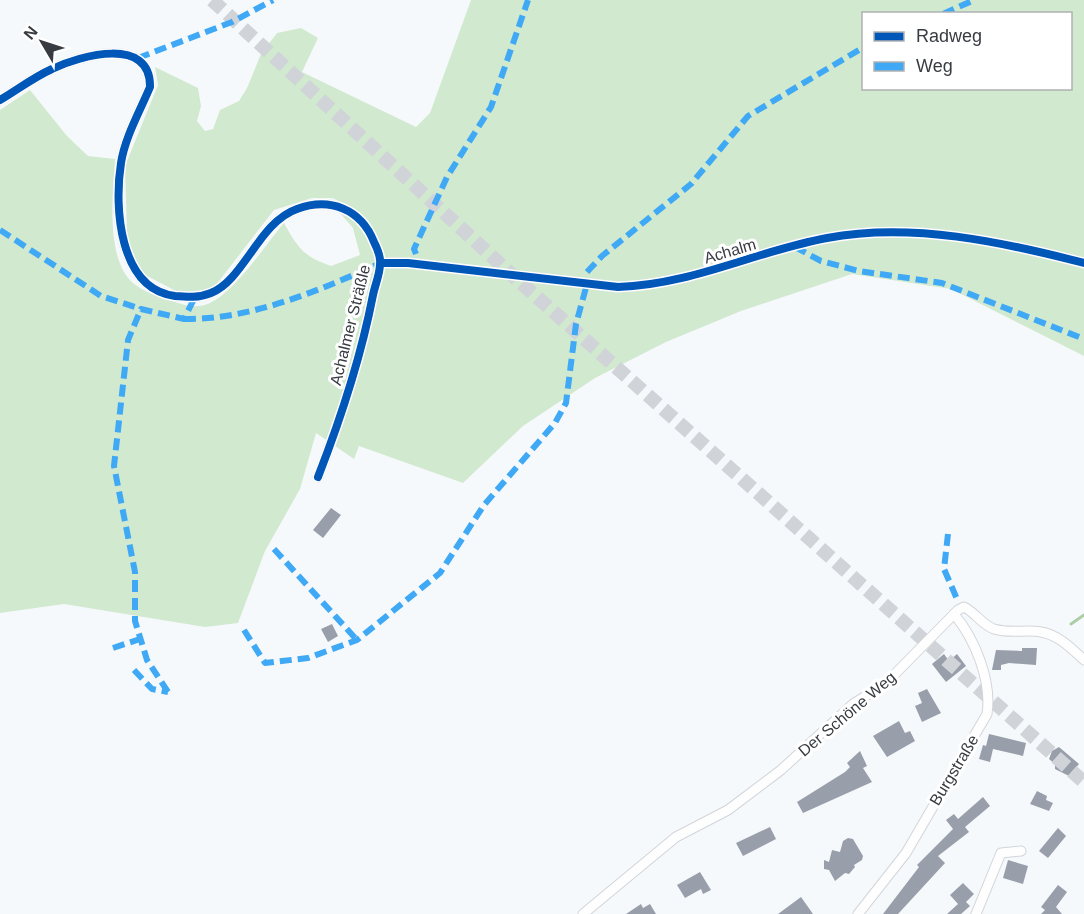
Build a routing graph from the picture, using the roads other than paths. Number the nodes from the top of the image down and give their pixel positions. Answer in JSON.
{"nodes":[{"id":1,"x":0,"y":100,"type":"edge"},
{"id":2,"x":381,"y":263,"type":"junction"},
{"id":3,"x":1084,"y":263,"type":"edge"},
{"id":4,"x":318,"y":477,"type":"dead end"},
{"id":5,"x":954,"y":614,"type":"junction"},
{"id":6,"x":1084,"y":660,"type":"edge"},
{"id":7,"x":1021,"y":851,"type":"dead end"},
{"id":8,"x":583,"y":914,"type":"edge"},
{"id":9,"x":858,"y":914,"type":"edge"},
{"id":10,"x":976,"y":914,"type":"edge"}],
"edges":[{"from":1,"to":2,"type":"street","name":"Achalmer Sträßle"},
{"from":2,"to":3,"type":"street","name":"Achalm"},
{"from":2,"to":4,"type":"street","name":"Achalmer Sträßle"},
{"from":5,"to":6,"type":"street"},
{"from":5,"to":8,"type":"street","name":"Der Schöne Weg"},
{"from":5,"to":9,"type":"street","name":"Burgstraße"},
{"from":7,"to":10,"type":"street"}]}
